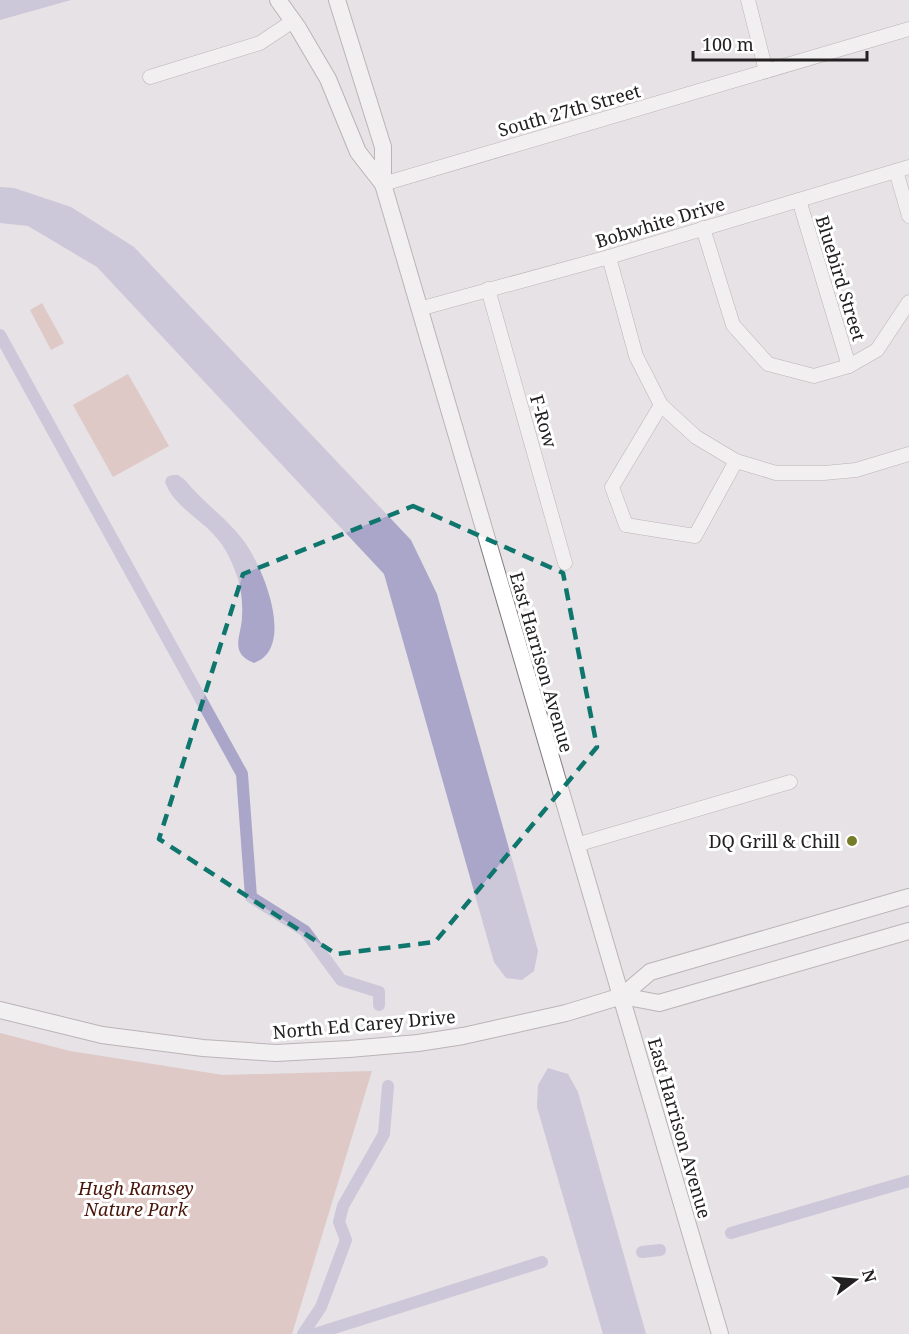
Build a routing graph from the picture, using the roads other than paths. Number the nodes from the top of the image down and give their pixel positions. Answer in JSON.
{"nodes":[{"id":1,"x":278,"y":0,"type":"edge"},
{"id":2,"x":337,"y":0,"type":"edge"},
{"id":3,"x":748,"y":0,"type":"edge"},
{"id":4,"x":293,"y":21,"type":"junction"},
{"id":5,"x":909,"y":29,"type":"edge"},
{"id":6,"x":766,"y":71,"type":"junction"},
{"id":7,"x":150,"y":77,"type":"dead end"},
{"id":8,"x":902,"y":169,"type":"edge"},
{"id":9,"x":383,"y":184,"type":"junction"},
{"id":10,"x":799,"y":200,"type":"junction"},
{"id":11,"x":909,"y":216,"type":"edge"},
{"id":12,"x":703,"y":228,"type":"junction"},
{"id":13,"x":609,"y":257,"type":"junction"},
{"id":14,"x":488,"y":289,"type":"junction"},
{"id":15,"x":909,"y":302,"type":"edge"},
{"id":16,"x":420,"y":309,"type":"junction"},
{"id":17,"x":849,"y":366,"type":"junction"},
{"id":18,"x":661,"y":405,"type":"junction"},
{"id":19,"x":909,"y":454,"type":"edge"},
{"id":20,"x":736,"y":461,"type":"junction"},
{"id":21,"x":565,"y":563,"type":"dead end"},
{"id":22,"x":790,"y":782,"type":"dead end"},
{"id":23,"x":576,"y":845,"type":"junction"},
{"id":24,"x":909,"y":897,"type":"edge"},
{"id":25,"x":909,"y":931,"type":"edge"},
{"id":26,"x":622,"y":996,"type":"junction"},
{"id":27,"x":0,"y":1010,"type":"edge"},
{"id":28,"x":720,"y":1334,"type":"edge"}],
"edges":[{"from":1,"to":4,"type":"main road"},
{"from":2,"to":9,"type":"main road","name":"East Harrison Avenue"},
{"from":3,"to":6,"type":"street"},
{"from":4,"to":7,"type":"street"},
{"from":4,"to":9,"type":"main road"},
{"from":5,"to":6,"type":"street","name":"South 27th Street"},
{"from":6,"to":9,"type":"street","name":"South 27th Street"},
{"from":8,"to":10,"type":"street","name":"Bobwhite Drive"},
{"from":8,"to":11,"type":"street"},
{"from":9,"to":16,"type":"main road","name":"East Harrison Avenue"},
{"from":10,"to":12,"type":"street","name":"Bobwhite Drive"},
{"from":10,"to":17,"type":"street","name":"Bluebird Street"},
{"from":12,"to":13,"type":"street","name":"Bobwhite Drive"},
{"from":12,"to":17,"type":"street"},
{"from":13,"to":14,"type":"street","name":"Bobwhite Drive"},
{"from":13,"to":18,"type":"street"},
{"from":14,"to":16,"type":"street","name":"Bobwhite Drive"},
{"from":14,"to":21,"type":"street","name":"F-Row"},
{"from":15,"to":17,"type":"street"},
{"from":16,"to":23,"type":"main road","name":"East Harrison Avenue"},
{"from":18,"to":20,"type":"street"},
{"from":18,"to":20,"type":"street"},
{"from":19,"to":20,"type":"street"},
{"from":22,"to":23,"type":"street"},
{"from":23,"to":26,"type":"main road","name":"East Harrison Avenue"},
{"from":24,"to":26,"type":"main road"},
{"from":25,"to":26,"type":"main road"},
{"from":26,"to":27,"type":"main road","name":"North Ed Carey Drive"},
{"from":26,"to":28,"type":"main road","name":"East Harrison Avenue"}]}
